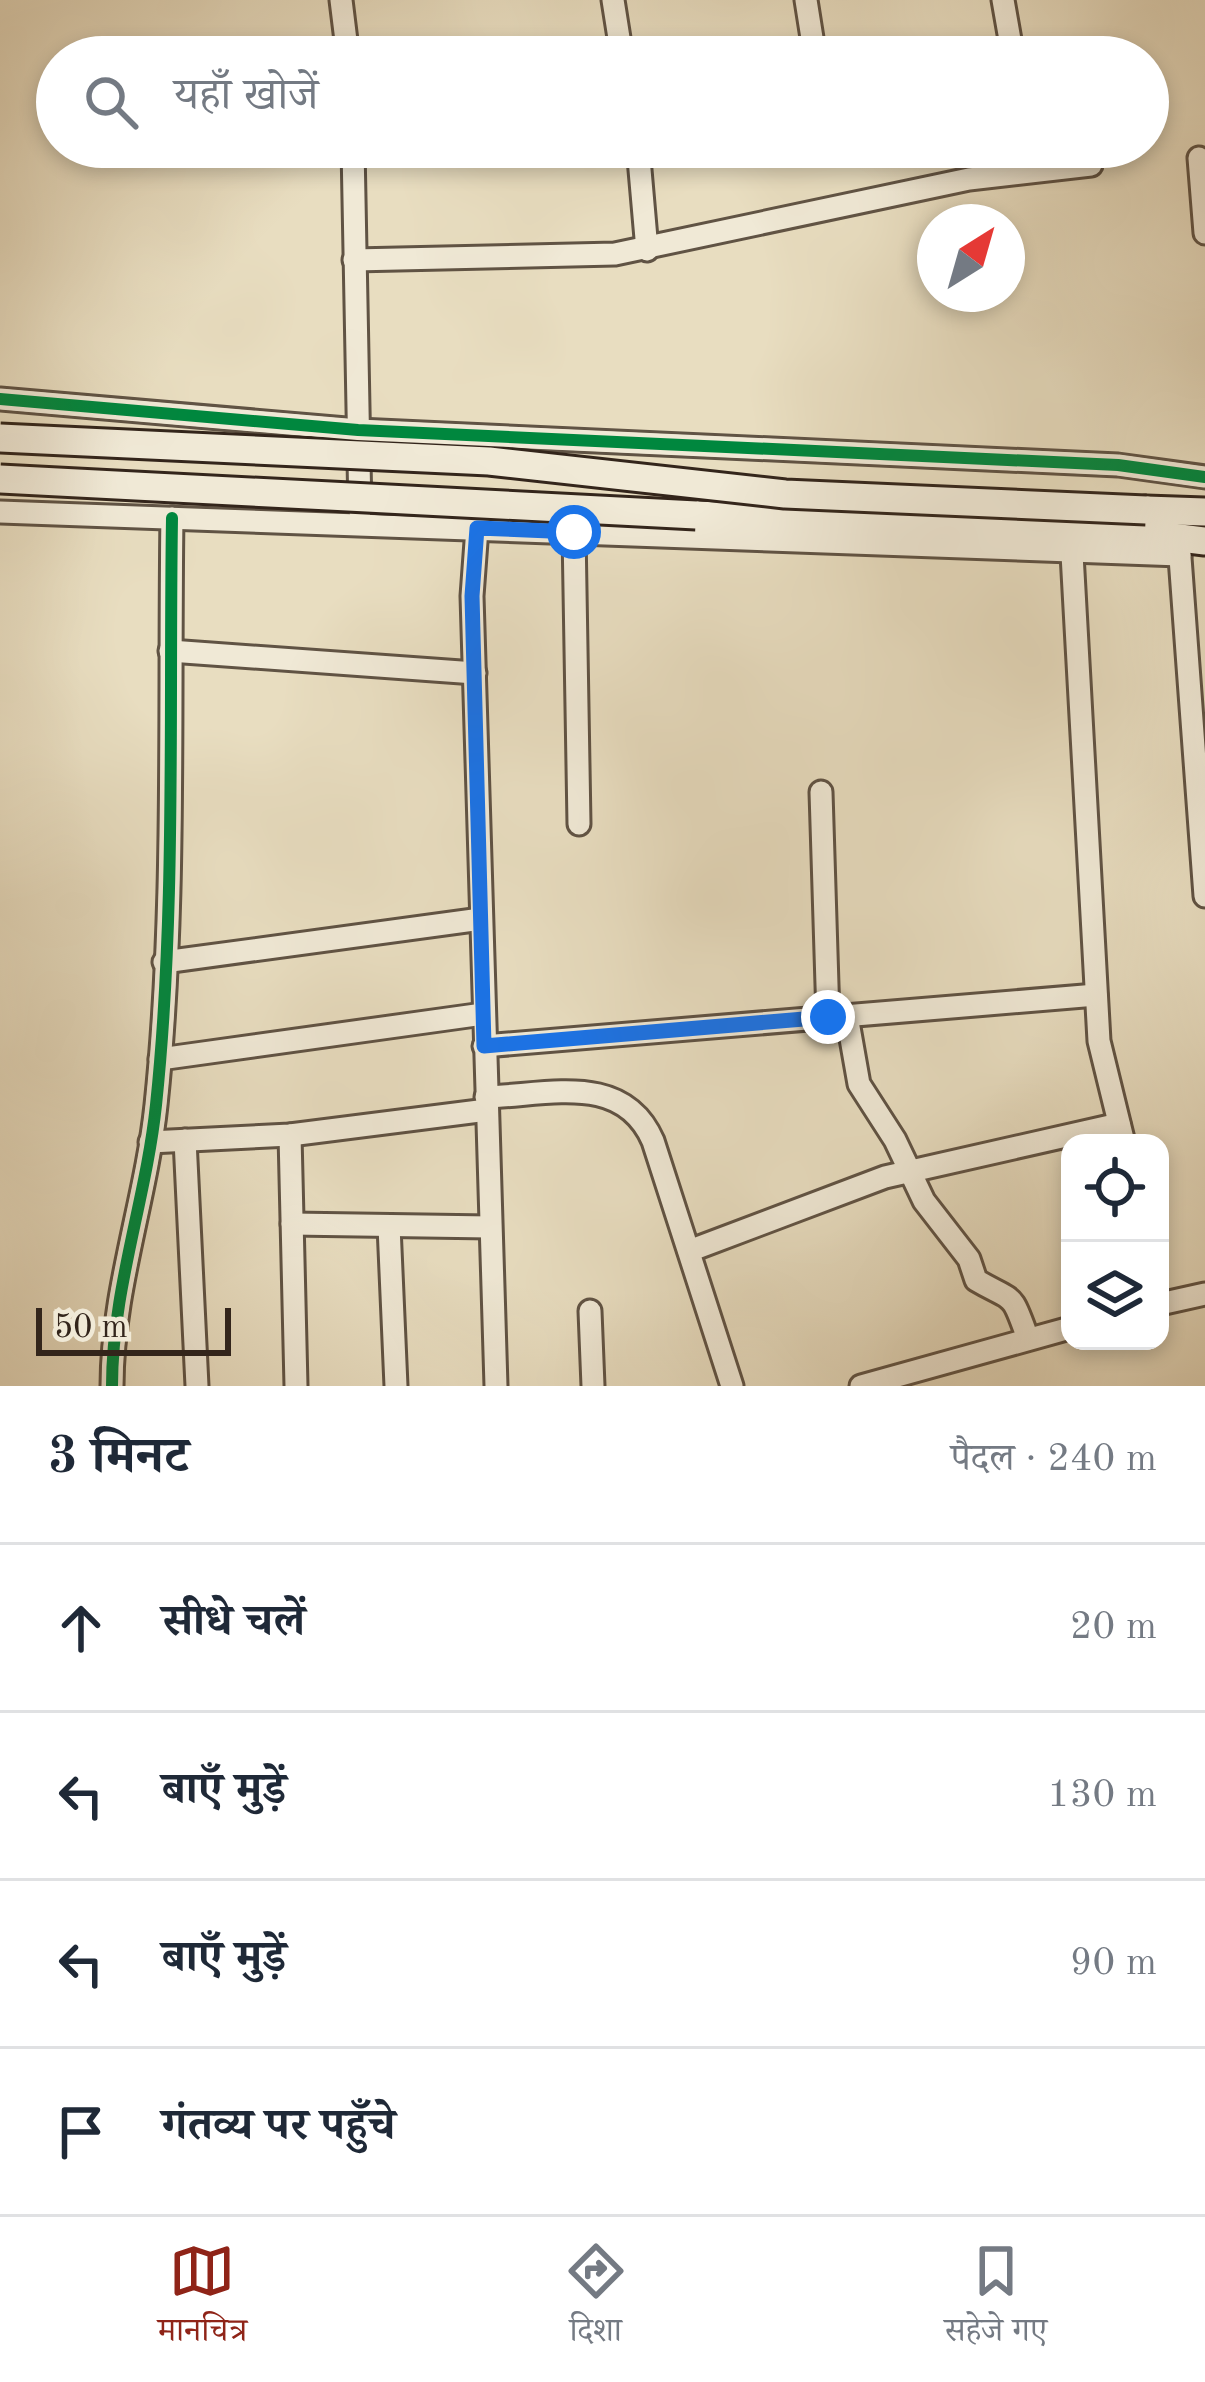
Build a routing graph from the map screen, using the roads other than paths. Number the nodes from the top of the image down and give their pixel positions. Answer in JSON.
{"nodes":[{"id":1,"x":341,"y":0,"type":"edge"},
{"id":2,"x":613,"y":0,"type":"edge"},
{"id":3,"x":806,"y":0,"type":"edge"},
{"id":4,"x":1003,"y":0,"type":"edge"},
{"id":5,"x":345,"y":36,"type":"edge"},
{"id":6,"x":619,"y":36,"type":"edge"},
{"id":7,"x":812,"y":36,"type":"edge"},
{"id":8,"x":1009,"y":36,"type":"edge"},
{"id":9,"x":1199,"y":158,"type":"dead end"},
{"id":10,"x":353,"y":168,"type":"edge"},
{"id":11,"x":640,"y":168,"type":"edge"},
{"id":12,"x":1052,"y":168,"type":"edge"},
{"id":13,"x":1205,"y":233,"type":"edge"},
{"id":14,"x":647,"y":250,"type":"junction"},
{"id":15,"x":354,"y":260,"type":"junction"},
{"id":16,"x":0,"y":399,"type":"edge"},
{"id":17,"x":358,"y":430,"type":"junction"},
{"id":18,"x":0,"y":438,"type":"edge"},
{"id":19,"x":1205,"y":477,"type":"edge"},
{"id":20,"x":0,"y":479,"type":"edge"},
{"id":21,"x":0,"y":512,"type":"edge"},
{"id":22,"x":1205,"y":512,"type":"edge"},
{"id":23,"x":172,"y":518,"type":"junction"},
{"id":24,"x":360,"y":522,"type":"junction"},
{"id":25,"x":477,"y":528,"type":"junction"},
{"id":26,"x":574,"y":532,"type":"junction"},
{"id":27,"x":1188,"y":545,"type":"edge"},
{"id":28,"x":1072,"y":554,"type":"junction"},
{"id":29,"x":170,"y":651,"type":"junction"},
{"id":30,"x":476,"y":673,"type":"junction"},
{"id":31,"x":821,"y":792,"type":"dead end"},
{"id":32,"x":579,"y":824,"type":"dead end"},
{"id":33,"x":1205,"y":896,"type":"edge"},
{"id":34,"x":481,"y":920,"type":"junction"},
{"id":35,"x":164,"y":962,"type":"junction"},
{"id":36,"x":1096,"y":995,"type":"junction"},
{"id":37,"x":483,"y":1014,"type":"junction"},
{"id":38,"x":837,"y":1016,"type":"junction"},
{"id":39,"x":484,"y":1046,"type":"junction"},
{"id":40,"x":160,"y":1059,"type":"junction"},
{"id":41,"x":486,"y":1104,"type":"junction"},
{"id":42,"x":1122,"y":1133,"type":"edge"},
{"id":43,"x":290,"y":1135,"type":"junction"},
{"id":44,"x":185,"y":1141,"type":"junction"},
{"id":45,"x":150,"y":1142,"type":"junction"},
{"id":46,"x":908,"y":1171,"type":"junction"},
{"id":47,"x":292,"y":1224,"type":"junction"},
{"id":48,"x":389,"y":1226,"type":"junction"},
{"id":49,"x":490,"y":1227,"type":"junction"},
{"id":50,"x":688,"y":1251,"type":"junction"},
{"id":51,"x":1205,"y":1294,"type":"edge"},
{"id":52,"x":1169,"y":1297,"type":"edge"},
{"id":53,"x":590,"y":1311,"type":"dead end"},
{"id":54,"x":1061,"y":1330,"type":"edge"},
{"id":55,"x":1028,"y":1339,"type":"junction"},
{"id":56,"x":112,"y":1386,"type":"edge"},
{"id":57,"x":197,"y":1386,"type":"edge"},
{"id":58,"x":296,"y":1386,"type":"edge"},
{"id":59,"x":396,"y":1386,"type":"edge"},
{"id":60,"x":496,"y":1386,"type":"edge"},
{"id":61,"x":593,"y":1386,"type":"edge"},
{"id":62,"x":732,"y":1386,"type":"edge"},
{"id":63,"x":861,"y":1386,"type":"edge"}],
"edges":[{"from":1,"to":5,"type":"street"},
{"from":2,"to":6,"type":"street"},
{"from":3,"to":7,"type":"street"},
{"from":4,"to":8,"type":"street"},
{"from":9,"to":13,"type":"street"},
{"from":10,"to":15,"type":"street"},
{"from":11,"to":14,"type":"street"},
{"from":12,"to":14,"type":"street"},
{"from":14,"to":15,"type":"street"},
{"from":15,"to":17,"type":"street"},
{"from":16,"to":17,"type":"street"},
{"from":17,"to":19,"type":"street"},
{"from":17,"to":24,"type":"street"},
{"from":18,"to":22,"type":"street","bridge":true},
{"from":20,"to":27,"type":"street","bridge":true},
{"from":21,"to":23,"type":"street"},
{"from":23,"to":24,"type":"street"},
{"from":23,"to":29,"type":"street"},
{"from":24,"to":25,"type":"street"},
{"from":25,"to":26,"type":"street"},
{"from":25,"to":30,"type":"street"},
{"from":26,"to":28,"type":"street"},
{"from":26,"to":32,"type":"street"},
{"from":27,"to":28,"type":"street"},
{"from":27,"to":33,"type":"street"},
{"from":28,"to":36,"type":"street"},
{"from":29,"to":30,"type":"street"},
{"from":29,"to":35,"type":"street"},
{"from":30,"to":34,"type":"street"},
{"from":31,"to":38,"type":"street"},
{"from":34,"to":35,"type":"street"},
{"from":34,"to":37,"type":"street"},
{"from":35,"to":40,"type":"street"},
{"from":36,"to":38,"type":"street"},
{"from":36,"to":42,"type":"street"},
{"from":37,"to":39,"type":"street"},
{"from":37,"to":40,"type":"street"},
{"from":38,"to":39,"type":"street"},
{"from":38,"to":46,"type":"street"},
{"from":39,"to":41,"type":"street"},
{"from":40,"to":45,"type":"street"},
{"from":41,"to":43,"type":"street"},
{"from":41,"to":49,"type":"street"},
{"from":41,"to":50,"type":"street"},
{"from":42,"to":46,"type":"street"},
{"from":43,"to":44,"type":"street"},
{"from":43,"to":47,"type":"street"},
{"from":44,"to":45,"type":"street"},
{"from":44,"to":57,"type":"street"},
{"from":45,"to":56,"type":"street"},
{"from":46,"to":50,"type":"street"},
{"from":46,"to":55,"type":"street"},
{"from":47,"to":48,"type":"street"},
{"from":47,"to":58,"type":"street"},
{"from":48,"to":49,"type":"street"},
{"from":48,"to":59,"type":"street"},
{"from":49,"to":60,"type":"street"},
{"from":50,"to":62,"type":"street"},
{"from":51,"to":52,"type":"street"},
{"from":53,"to":61,"type":"street"},
{"from":54,"to":55,"type":"street"},
{"from":55,"to":63,"type":"street"}]}
